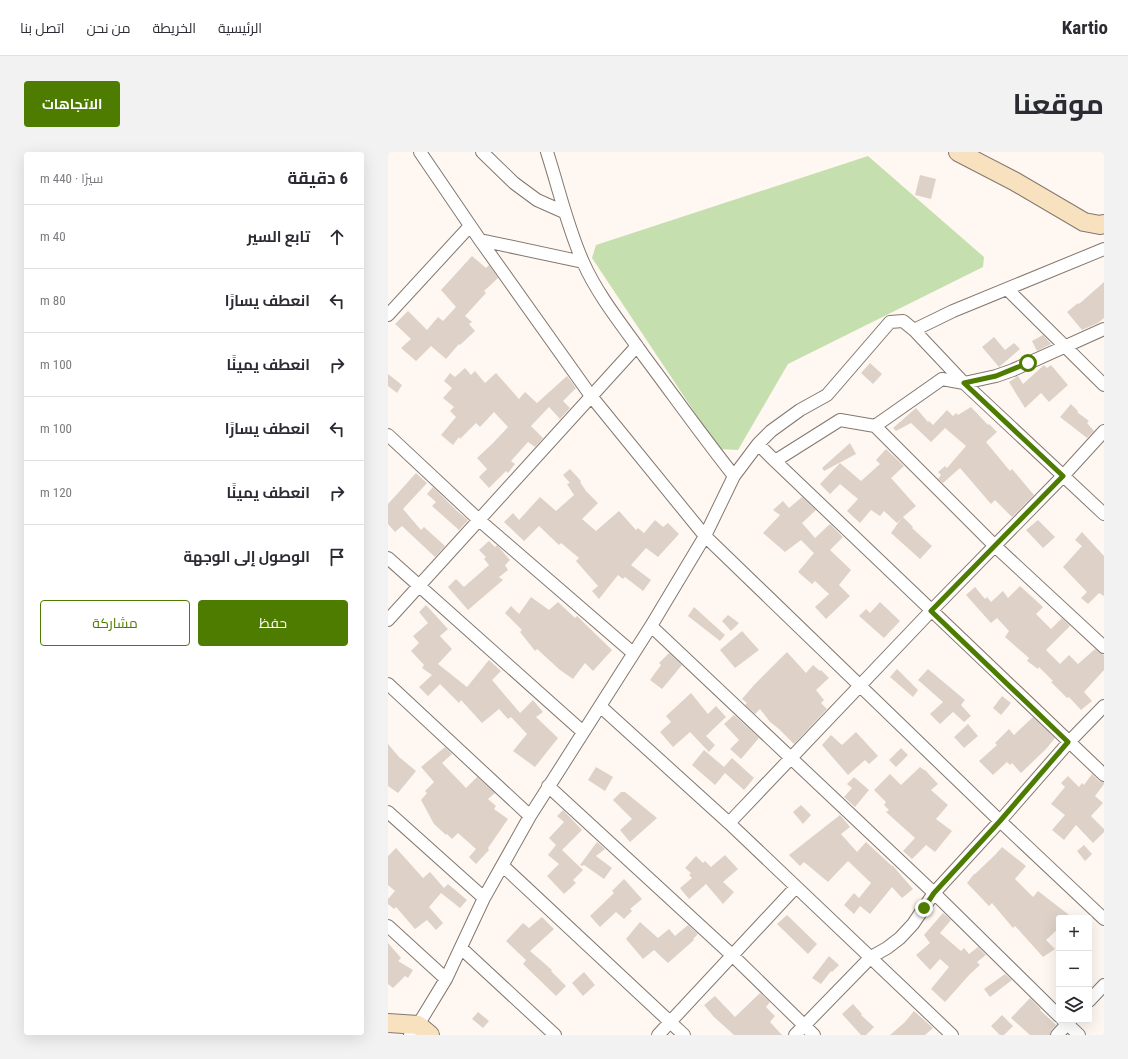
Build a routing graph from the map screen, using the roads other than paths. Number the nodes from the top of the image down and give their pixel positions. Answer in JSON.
{"nodes":[{"id":1,"x":420,"y":152,"type":"edge"},
{"id":2,"x":482,"y":152,"type":"edge"},
{"id":3,"x":547,"y":152,"type":"edge"},
{"id":4,"x":962,"y":152,"type":"edge"},
{"id":5,"x":564,"y":212,"type":"junction"},
{"id":6,"x":470,"y":226,"type":"junction"},
{"id":7,"x":1103,"y":226,"type":"edge"},
{"id":8,"x":480,"y":240,"type":"junction"},
{"id":9,"x":1104,"y":249,"type":"edge"},
{"id":10,"x":583,"y":262,"type":"junction"},
{"id":11,"x":1007,"y":289,"type":"junction"},
{"id":12,"x":388,"y":315,"type":"edge"},
{"id":13,"x":1104,"y":329,"type":"edge"},
{"id":14,"x":914,"y":330,"type":"junction"},
{"id":15,"x":637,"y":346,"type":"junction"},
{"id":16,"x":1065,"y":346,"type":"junction"},
{"id":17,"x":964,"y":383,"type":"junction"},
{"id":18,"x":1104,"y":385,"type":"edge"},
{"id":19,"x":591,"y":396,"type":"junction"},
{"id":20,"x":875,"y":426,"type":"junction"},
{"id":21,"x":1104,"y":431,"type":"edge"},
{"id":22,"x":388,"y":435,"type":"edge"},
{"id":23,"x":758,"y":444,"type":"junction"},
{"id":24,"x":775,"y":461,"type":"junction"},
{"id":25,"x":734,"y":476,"type":"junction"},
{"id":26,"x":1063,"y":476,"type":"junction"},
{"id":27,"x":1104,"y":514,"type":"edge"},
{"id":28,"x":479,"y":520,"type":"junction"},
{"id":29,"x":705,"y":536,"type":"junction"},
{"id":30,"x":995,"y":546,"type":"junction"},
{"id":31,"x":388,"y":558,"type":"edge"},
{"id":32,"x":419,"y":586,"type":"junction"},
{"id":33,"x":931,"y":611,"type":"junction"},
{"id":34,"x":388,"y":620,"type":"edge"},
{"id":35,"x":650,"y":626,"type":"junction"},
{"id":36,"x":1104,"y":647,"type":"edge"},
{"id":37,"x":633,"y":653,"type":"junction"},
{"id":38,"x":388,"y":684,"type":"edge"},
{"id":39,"x":860,"y":686,"type":"junction"},
{"id":40,"x":600,"y":706,"type":"junction"},
{"id":41,"x":1104,"y":706,"type":"edge"},
{"id":42,"x":583,"y":732,"type":"junction"},
{"id":43,"x":1068,"y":742,"type":"junction"},
{"id":44,"x":791,"y":758,"type":"junction"},
{"id":45,"x":1104,"y":775,"type":"edge"},
{"id":46,"x":548,"y":786,"type":"junction"},
{"id":47,"x":388,"y":812,"type":"edge"},
{"id":48,"x":530,"y":816,"type":"junction"},
{"id":49,"x":1000,"y":821,"type":"junction"},
{"id":50,"x":730,"y":823,"type":"junction"},
{"id":51,"x":503,"y":866,"type":"junction"},
{"id":52,"x":796,"y":887,"type":"junction"},
{"id":53,"x":934,"y":893,"type":"junction"},
{"id":54,"x":484,"y":898,"type":"junction"},
{"id":55,"x":1104,"y":918,"type":"edge"},
{"id":56,"x":388,"y":926,"type":"edge"},
{"id":57,"x":461,"y":948,"type":"junction"},
{"id":58,"x":733,"y":956,"type":"junction"},
{"id":59,"x":871,"y":957,"type":"junction"},
{"id":60,"x":446,"y":979,"type":"junction"},
{"id":61,"x":1104,"y":985,"type":"edge"},
{"id":62,"x":1092,"y":998,"type":"edge"},
{"id":63,"x":1056,"y":1011,"type":"edge"},
{"id":64,"x":388,"y":1023,"type":"edge"},
{"id":65,"x":671,"y":1023,"type":"junction"},
{"id":66,"x":1063,"y":1023,"type":"edge"},
{"id":67,"x":1068,"y":1023,"type":"edge"},
{"id":68,"x":804,"y":1025,"type":"junction"},
{"id":69,"x":420,"y":1032,"type":"edge"},
{"id":70,"x":555,"y":1035,"type":"edge"},
{"id":71,"x":658,"y":1035,"type":"edge"},
{"id":72,"x":684,"y":1035,"type":"edge"},
{"id":73,"x":795,"y":1035,"type":"edge"},
{"id":74,"x":814,"y":1035,"type":"edge"},
{"id":75,"x":952,"y":1035,"type":"edge"},
{"id":76,"x":1057,"y":1035,"type":"edge"},
{"id":77,"x":1079,"y":1035,"type":"edge"}],
"edges":[{"from":1,"to":6,"type":"street"},
{"from":2,"to":5,"type":"street"},
{"from":3,"to":5,"type":"street"},
{"from":4,"to":7,"type":"street"},
{"from":5,"to":10,"type":"street"},
{"from":6,"to":8,"type":"street"},
{"from":6,"to":12,"type":"street"},
{"from":8,"to":10,"type":"street"},
{"from":8,"to":19,"type":"street"},
{"from":9,"to":11,"type":"street"},
{"from":10,"to":15,"type":"street"},
{"from":11,"to":14,"type":"street"},
{"from":11,"to":16,"type":"street"},
{"from":13,"to":16,"type":"street"},
{"from":14,"to":17,"type":"street"},
{"from":14,"to":23,"type":"street"},
{"from":15,"to":19,"type":"street"},
{"from":15,"to":25,"type":"street"},
{"from":16,"to":17,"type":"street"},
{"from":16,"to":18,"type":"street"},
{"from":17,"to":20,"type":"street"},
{"from":17,"to":26,"type":"street"},
{"from":19,"to":28,"type":"street"},
{"from":19,"to":29,"type":"street"},
{"from":20,"to":24,"type":"street"},
{"from":20,"to":30,"type":"street"},
{"from":21,"to":26,"type":"street"},
{"from":22,"to":28,"type":"street"},
{"from":23,"to":24,"type":"street"},
{"from":23,"to":25,"type":"street"},
{"from":24,"to":33,"type":"street"},
{"from":25,"to":29,"type":"street"},
{"from":26,"to":27,"type":"street"},
{"from":26,"to":30,"type":"street"},
{"from":28,"to":32,"type":"street"},
{"from":28,"to":37,"type":"street"},
{"from":29,"to":35,"type":"street"},
{"from":29,"to":39,"type":"street"},
{"from":30,"to":33,"type":"street"},
{"from":30,"to":36,"type":"street"},
{"from":31,"to":32,"type":"street"},
{"from":32,"to":34,"type":"street"},
{"from":32,"to":42,"type":"street"},
{"from":33,"to":39,"type":"street"},
{"from":33,"to":43,"type":"street"},
{"from":35,"to":37,"type":"street"},
{"from":35,"to":44,"type":"street"},
{"from":37,"to":40,"type":"street"},
{"from":38,"to":48,"type":"street"},
{"from":39,"to":44,"type":"street"},
{"from":39,"to":49,"type":"street"},
{"from":40,"to":42,"type":"street"},
{"from":40,"to":50,"type":"street"},
{"from":41,"to":43,"type":"street"},
{"from":42,"to":46,"type":"street"},
{"from":43,"to":45,"type":"street"},
{"from":43,"to":49,"type":"street"},
{"from":44,"to":50,"type":"street"},
{"from":44,"to":53,"type":"street"},
{"from":46,"to":48,"type":"street"},
{"from":46,"to":58,"type":"street"},
{"from":47,"to":54,"type":"street"},
{"from":48,"to":51,"type":"street"},
{"from":49,"to":53,"type":"street"},
{"from":49,"to":55,"type":"street"},
{"from":50,"to":52,"type":"street"},
{"from":51,"to":54,"type":"street"},
{"from":51,"to":65,"type":"street"},
{"from":52,"to":58,"type":"street"},
{"from":52,"to":59,"type":"street"},
{"from":53,"to":59,"type":"street"},
{"from":53,"to":63,"type":"street"},
{"from":54,"to":57,"type":"street"},
{"from":56,"to":60,"type":"street"},
{"from":57,"to":60,"type":"street"},
{"from":57,"to":70,"type":"street"},
{"from":58,"to":65,"type":"street"},
{"from":58,"to":68,"type":"street"},
{"from":59,"to":68,"type":"street"},
{"from":59,"to":75,"type":"street"},
{"from":60,"to":69,"type":"street"},
{"from":61,"to":62,"type":"street"},
{"from":64,"to":69,"type":"street"},
{"from":65,"to":71,"type":"street"},
{"from":65,"to":72,"type":"street"},
{"from":66,"to":76,"type":"street"},
{"from":67,"to":77,"type":"street"},
{"from":68,"to":73,"type":"street"},
{"from":68,"to":74,"type":"street"}]}
